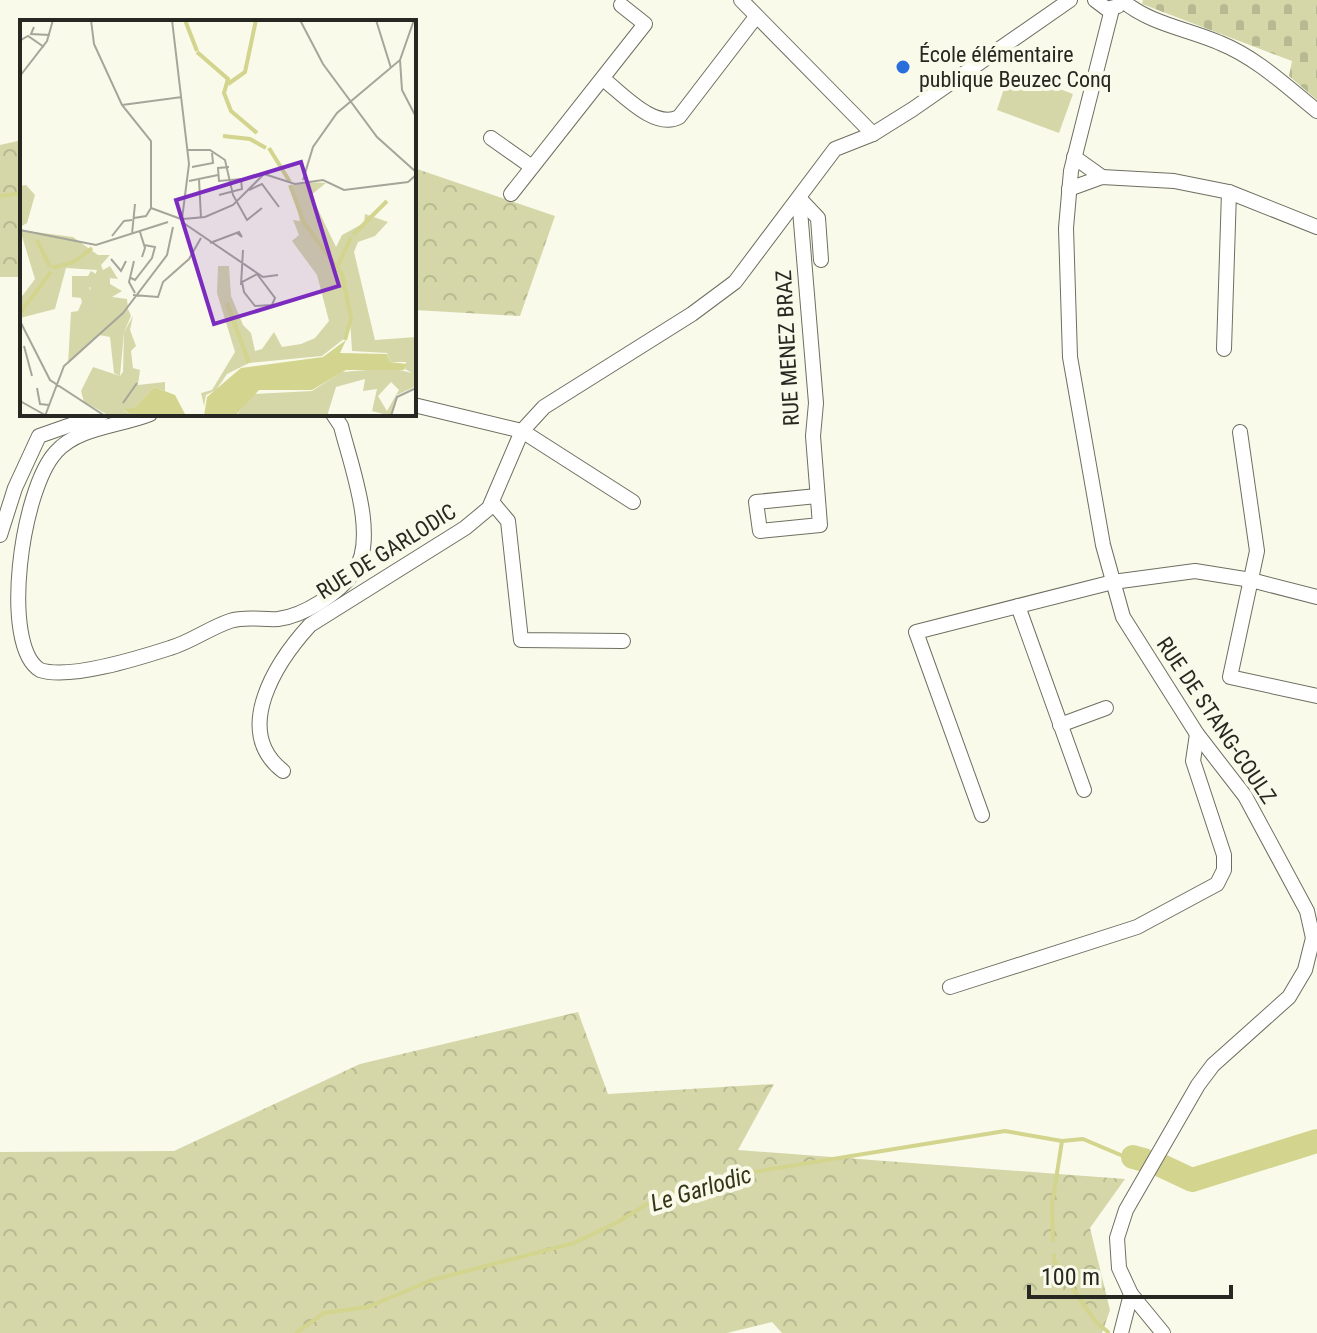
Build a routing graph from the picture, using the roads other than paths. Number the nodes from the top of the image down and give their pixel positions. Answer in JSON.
{"nodes":[{"id":1,"x":741,"y":0,"type":"edge"},
{"id":2,"x":1070,"y":0,"type":"edge"},
{"id":3,"x":1095,"y":0,"type":"edge"},
{"id":4,"x":1120,"y":3,"type":"edge"},
{"id":5,"x":621,"y":5,"type":"dead end"},
{"id":6,"x":755,"y":18,"type":"junction"},
{"id":7,"x":603,"y":79,"type":"junction"},
{"id":8,"x":1317,"y":111,"type":"edge"},
{"id":9,"x":873,"y":134,"type":"junction"},
{"id":10,"x":491,"y":138,"type":"dead end"},
{"id":11,"x":1074,"y":157,"type":"junction"},
{"id":12,"x":532,"y":167,"type":"junction"},
{"id":13,"x":1102,"y":177,"type":"junction"},
{"id":14,"x":1069,"y":189,"type":"junction"},
{"id":15,"x":1229,"y":192,"type":"junction"},
{"id":16,"x":511,"y":194,"type":"dead end"},
{"id":17,"x":799,"y":198,"type":"junction"},
{"id":18,"x":1317,"y":227,"type":"edge"},
{"id":19,"x":821,"y":260,"type":"dead end"},
{"id":20,"x":1224,"y":349,"type":"dead end"},
{"id":21,"x":416,"y":405,"type":"edge"},
{"id":22,"x":96,"y":416,"type":"edge"},
{"id":23,"x":143,"y":416,"type":"edge"},
{"id":24,"x":334,"y":416,"type":"edge"},
{"id":25,"x":522,"y":431,"type":"junction"},
{"id":26,"x":1240,"y":432,"type":"dead end"},
{"id":27,"x":817,"y":496,"type":"junction"},
{"id":28,"x":492,"y":502,"type":"junction"},
{"id":29,"x":633,"y":502,"type":"dead end"},
{"id":30,"x":0,"y":535,"type":"edge"},
{"id":31,"x":355,"y":572,"type":"junction"},
{"id":32,"x":1251,"y":580,"type":"junction"},
{"id":33,"x":1113,"y":582,"type":"junction"},
{"id":34,"x":375,"y":583,"type":"junction"},
{"id":35,"x":1317,"y":597,"type":"edge"},
{"id":36,"x":1018,"y":606,"type":"junction"},
{"id":37,"x":623,"y":641,"type":"dead end"},
{"id":38,"x":1317,"y":696,"type":"edge"},
{"id":39,"x":1106,"y":708,"type":"dead end"},
{"id":40,"x":1060,"y":725,"type":"junction"},
{"id":41,"x":1197,"y":734,"type":"junction"},
{"id":42,"x":283,"y":771,"type":"dead end"},
{"id":43,"x":1084,"y":790,"type":"dead end"},
{"id":44,"x":982,"y":815,"type":"dead end"},
{"id":45,"x":1313,"y":954,"type":"edge"},
{"id":46,"x":950,"y":987,"type":"dead end"},
{"id":47,"x":1131,"y":1294,"type":"junction"},
{"id":48,"x":1121,"y":1333,"type":"edge"},
{"id":49,"x":1163,"y":1333,"type":"edge"}],
"edges":[{"from":1,"to":6,"type":"street"},
{"from":2,"to":9,"type":"street","name":"RUE DE GARLODIC"},
{"from":3,"to":4,"type":"street"},
{"from":4,"to":8,"type":"street"},
{"from":4,"to":11,"type":"street","name":"RUE DE STANG-COULZ"},
{"from":5,"to":7,"type":"street"},
{"from":6,"to":7,"type":"street"},
{"from":6,"to":9,"type":"street"},
{"from":7,"to":12,"type":"street"},
{"from":9,"to":17,"type":"street","name":"RUE DE GARLODIC"},
{"from":10,"to":12,"type":"street"},
{"from":11,"to":13,"type":"street"},
{"from":11,"to":14,"type":"street","name":"RUE DE STANG-COULZ"},
{"from":12,"to":16,"type":"street"},
{"from":13,"to":14,"type":"street"},
{"from":13,"to":15,"type":"street"},
{"from":14,"to":33,"type":"street","name":"RUE DE STANG-COULZ"},
{"from":15,"to":18,"type":"street"},
{"from":15,"to":20,"type":"street"},
{"from":17,"to":19,"type":"street"},
{"from":17,"to":25,"type":"street","name":"RUE DE GARLODIC"},
{"from":17,"to":27,"type":"street","name":"RUE MENEZ BRAZ"},
{"from":21,"to":25,"type":"street"},
{"from":22,"to":30,"type":"street"},
{"from":23,"to":31,"type":"street"},
{"from":24,"to":31,"type":"street"},
{"from":25,"to":28,"type":"street","name":"RUE DE GARLODIC"},
{"from":25,"to":29,"type":"street"},
{"from":26,"to":32,"type":"street"},
{"from":27,"to":27,"type":"street","name":"RUE MENEZ BRAZ"},
{"from":28,"to":34,"type":"street","name":"RUE DE GARLODIC"},
{"from":28,"to":37,"type":"street"},
{"from":31,"to":34,"type":"street"},
{"from":32,"to":33,"type":"street"},
{"from":32,"to":35,"type":"street"},
{"from":32,"to":38,"type":"street"},
{"from":33,"to":36,"type":"street"},
{"from":33,"to":41,"type":"street","name":"RUE DE STANG-COULZ"},
{"from":34,"to":42,"type":"street","name":"RUE DE GARLODIC"},
{"from":36,"to":40,"type":"street"},
{"from":36,"to":44,"type":"street"},
{"from":39,"to":40,"type":"street"},
{"from":40,"to":43,"type":"street"},
{"from":41,"to":45,"type":"street","name":"RUE DE STANG-COULZ"},
{"from":41,"to":46,"type":"street"},
{"from":45,"to":47,"type":"street","name":"RUE DE STANG-COULZ"},
{"from":47,"to":48,"type":"street"},
{"from":47,"to":49,"type":"street"}]}
